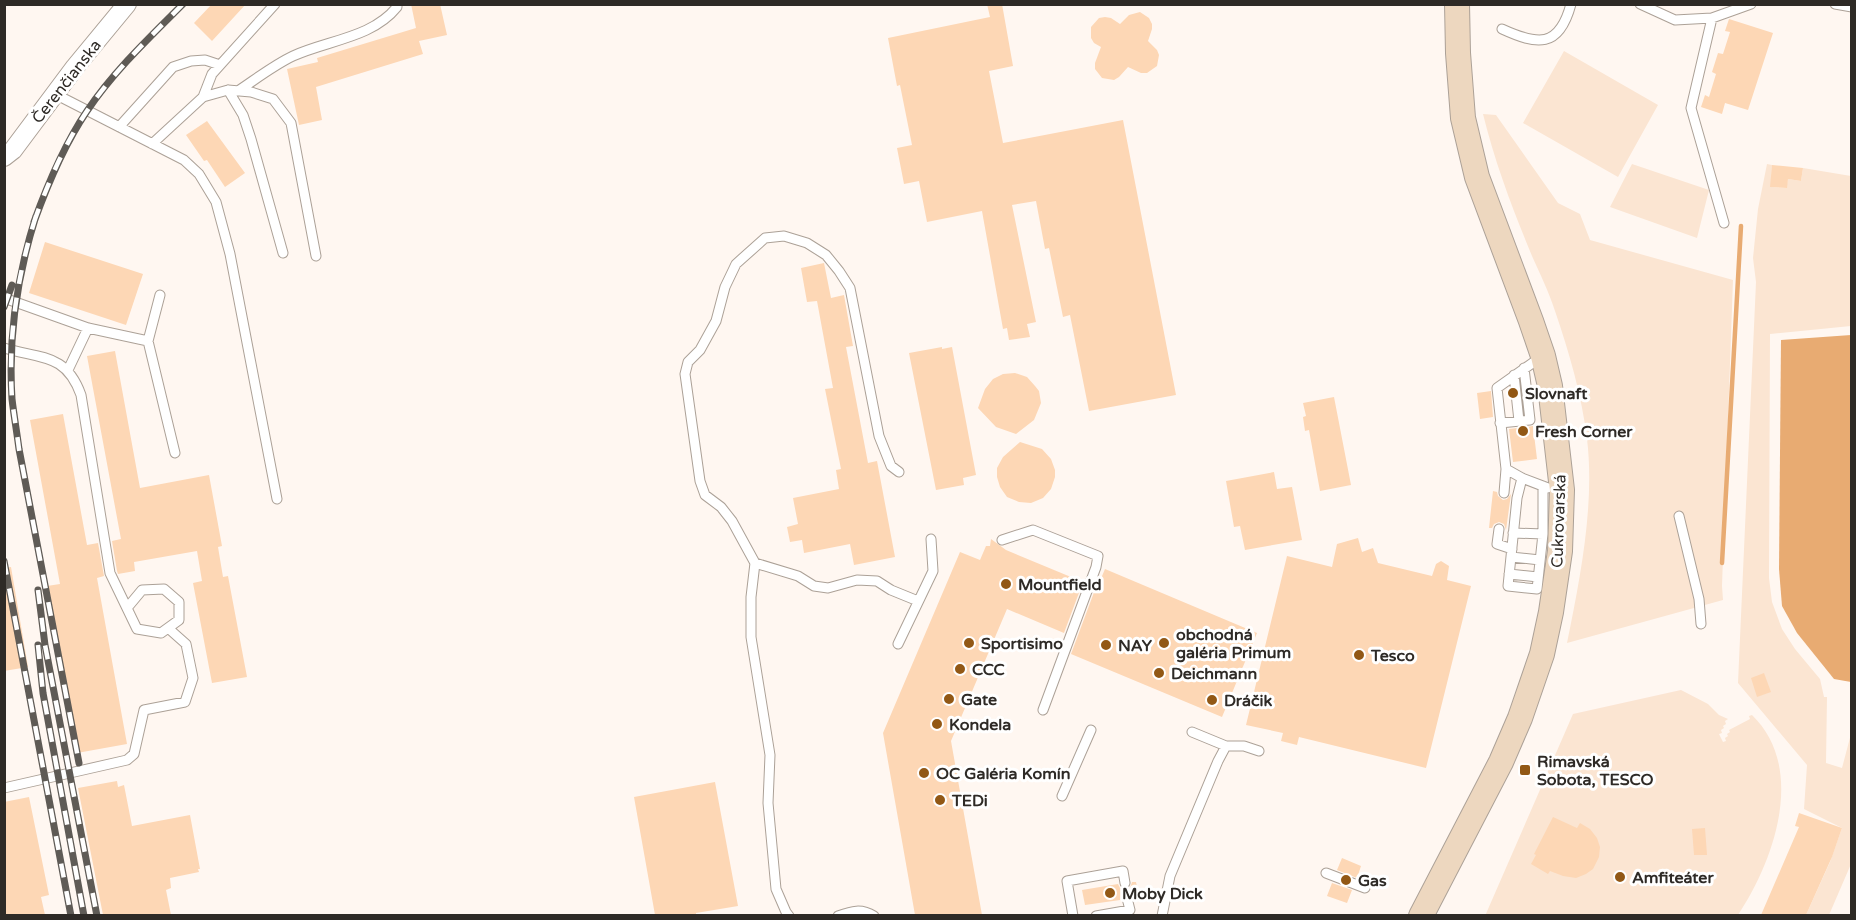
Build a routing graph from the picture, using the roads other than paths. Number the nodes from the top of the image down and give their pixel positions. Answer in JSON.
{"nodes":[{"id":1,"x":127,"y":4,"type":"edge"},
{"id":2,"x":275,"y":4,"type":"edge"},
{"id":3,"x":397,"y":4,"type":"edge"},
{"id":4,"x":1457,"y":4,"type":"edge"},
{"id":5,"x":1570,"y":4,"type":"edge"},
{"id":6,"x":1641,"y":4,"type":"edge"},
{"id":7,"x":1751,"y":4,"type":"edge"},
{"id":8,"x":1835,"y":4,"type":"edge"},
{"id":9,"x":1851,"y":7,"type":"edge"},
{"id":10,"x":1712,"y":18,"type":"junction"},
{"id":11,"x":1502,"y":29,"type":"dead end"},
{"id":12,"x":220,"y":65,"type":"junction"},
{"id":13,"x":233,"y":90,"type":"junction"},
{"id":14,"x":55,"y":94,"type":"junction"},
{"id":15,"x":203,"y":97,"type":"junction"},
{"id":16,"x":119,"y":127,"type":"junction"},
{"id":17,"x":152,"y":144,"type":"junction"},
{"id":18,"x":4,"y":157,"type":"edge"},
{"id":19,"x":1724,"y":223,"type":"dead end"},
{"id":20,"x":283,"y":254,"type":"dead end"},
{"id":21,"x":316,"y":256,"type":"dead end"},
{"id":22,"x":160,"y":295,"type":"dead end"},
{"id":23,"x":4,"y":298,"type":"edge"},
{"id":24,"x":88,"y":328,"type":"junction"},
{"id":25,"x":148,"y":340,"type":"junction"},
{"id":26,"x":4,"y":348,"type":"edge"},
{"id":27,"x":1533,"y":362,"type":"junction"},
{"id":28,"x":68,"y":370,"type":"junction"},
{"id":29,"x":1514,"y":375,"type":"junction"},
{"id":30,"x":1519,"y":421,"type":"junction"},
{"id":31,"x":1500,"y":423,"type":"junction"},
{"id":32,"x":175,"y":453,"type":"dead end"},
{"id":33,"x":1506,"y":469,"type":"junction"},
{"id":34,"x":899,"y":472,"type":"dead end"},
{"id":35,"x":1522,"y":478,"type":"junction"},
{"id":36,"x":1552,"y":488,"type":"junction"},
{"id":37,"x":1503,"y":493,"type":"dead end"},
{"id":38,"x":277,"y":499,"type":"dead end"},
{"id":39,"x":1679,"y":516,"type":"dead end"},
{"id":40,"x":1499,"y":529,"type":"dead end"},
{"id":41,"x":1513,"y":533,"type":"junction"},
{"id":42,"x":1543,"y":534,"type":"junction"},
{"id":43,"x":931,"y":539,"type":"dead end"},
{"id":44,"x":1002,"y":540,"type":"dead end"},
{"id":45,"x":1511,"y":553,"type":"junction"},
{"id":46,"x":1540,"y":560,"type":"junction"},
{"id":47,"x":755,"y":563,"type":"junction"},
{"id":48,"x":1509,"y":574,"type":"junction"},
{"id":49,"x":1538,"y":577,"type":"junction"},
{"id":50,"x":918,"y":601,"type":"junction"},
{"id":51,"x":127,"y":608,"type":"junction"},
{"id":52,"x":1701,"y":624,"type":"dead end"},
{"id":53,"x":168,"y":628,"type":"junction"},
{"id":54,"x":898,"y":644,"type":"dead end"},
{"id":55,"x":1043,"y":710,"type":"dead end"},
{"id":56,"x":1091,"y":730,"type":"dead end"},
{"id":57,"x":1192,"y":732,"type":"dead end"},
{"id":58,"x":1226,"y":746,"type":"junction"},
{"id":59,"x":1259,"y":751,"type":"dead end"},
{"id":60,"x":4,"y":788,"type":"edge"},
{"id":61,"x":1062,"y":796,"type":"dead end"},
{"id":62,"x":1326,"y":873,"type":"dead end"},
{"id":63,"x":1438,"y":882,"type":"junction"},
{"id":64,"x":1125,"y":883,"type":"dead end"},
{"id":65,"x":1365,"y":888,"type":"dead end"},
{"id":66,"x":1128,"y":898,"type":"dead end"},
{"id":67,"x":789,"y":915,"type":"edge"},
{"id":68,"x":838,"y":915,"type":"edge"},
{"id":69,"x":874,"y":915,"type":"edge"},
{"id":70,"x":1073,"y":915,"type":"edge"},
{"id":71,"x":1096,"y":915,"type":"edge"},
{"id":72,"x":1162,"y":915,"type":"edge"},
{"id":73,"x":1420,"y":915,"type":"edge"},
{"id":74,"x":1434,"y":915,"type":"edge"}],
"edges":[{"from":1,"to":14,"type":"street","name":"Čerenčianska"},
{"from":2,"to":12,"type":"lane"},
{"from":3,"to":13,"type":"lane"},
{"from":4,"to":27,"type":"main road","name":"Cukrovarská"},
{"from":5,"to":11,"type":"lane"},
{"from":6,"to":10,"type":"lane"},
{"from":7,"to":10,"type":"lane"},
{"from":8,"to":9,"type":"lane"},
{"from":10,"to":19,"type":"lane"},
{"from":12,"to":15,"type":"lane"},
{"from":12,"to":16,"type":"lane"},
{"from":13,"to":15,"type":"lane"},
{"from":13,"to":20,"type":"lane"},
{"from":13,"to":21,"type":"lane"},
{"from":14,"to":16,"type":"lane"},
{"from":14,"to":18,"type":"street","name":"Čerenčianska"},
{"from":15,"to":17,"type":"lane"},
{"from":16,"to":17,"type":"lane"},
{"from":17,"to":38,"type":"lane"},
{"from":22,"to":25,"type":"lane"},
{"from":23,"to":24,"type":"lane"},
{"from":24,"to":25,"type":"lane"},
{"from":24,"to":28,"type":"lane"},
{"from":25,"to":32,"type":"lane"},
{"from":26,"to":28,"type":"lane"},
{"from":27,"to":29,"type":"lane"},
{"from":27,"to":30,"type":"lane"},
{"from":27,"to":36,"type":"main road","name":"Cukrovarská"},
{"from":28,"to":51,"type":"lane"},
{"from":29,"to":30,"type":"lane"},
{"from":29,"to":31,"type":"lane"},
{"from":30,"to":31,"type":"lane"},
{"from":31,"to":33,"type":"lane"},
{"from":33,"to":35,"type":"lane"},
{"from":33,"to":37,"type":"lane"},
{"from":34,"to":47,"type":"lane"},
{"from":35,"to":36,"type":"lane"},
{"from":35,"to":41,"type":"lane"},
{"from":36,"to":42,"type":"lane"},
{"from":36,"to":63,"type":"main road","name":"Cukrovarská"},
{"from":39,"to":52,"type":"lane"},
{"from":40,"to":45,"type":"lane"},
{"from":41,"to":42,"type":"lane"},
{"from":41,"to":45,"type":"lane"},
{"from":42,"to":46,"type":"lane"},
{"from":43,"to":50,"type":"lane"},
{"from":44,"to":55,"type":"lane"},
{"from":45,"to":46,"type":"lane"},
{"from":45,"to":48,"type":"lane"},
{"from":46,"to":49,"type":"lane"},
{"from":47,"to":50,"type":"lane"},
{"from":47,"to":67,"type":"lane"},
{"from":48,"to":49,"type":"lane"},
{"from":48,"to":49,"type":"lane"},
{"from":50,"to":54,"type":"lane"},
{"from":51,"to":53,"type":"lane"},
{"from":51,"to":53,"type":"lane"},
{"from":53,"to":60,"type":"lane"},
{"from":56,"to":61,"type":"lane"},
{"from":57,"to":58,"type":"lane"},
{"from":58,"to":59,"type":"lane"},
{"from":58,"to":72,"type":"lane"},
{"from":62,"to":65,"type":"lane"},
{"from":63,"to":73,"type":"main road","name":"Cukrovarská"},
{"from":63,"to":74,"type":"main road"},
{"from":64,"to":70,"type":"lane"},
{"from":66,"to":71,"type":"lane"},
{"from":68,"to":69,"type":"lane"}]}
